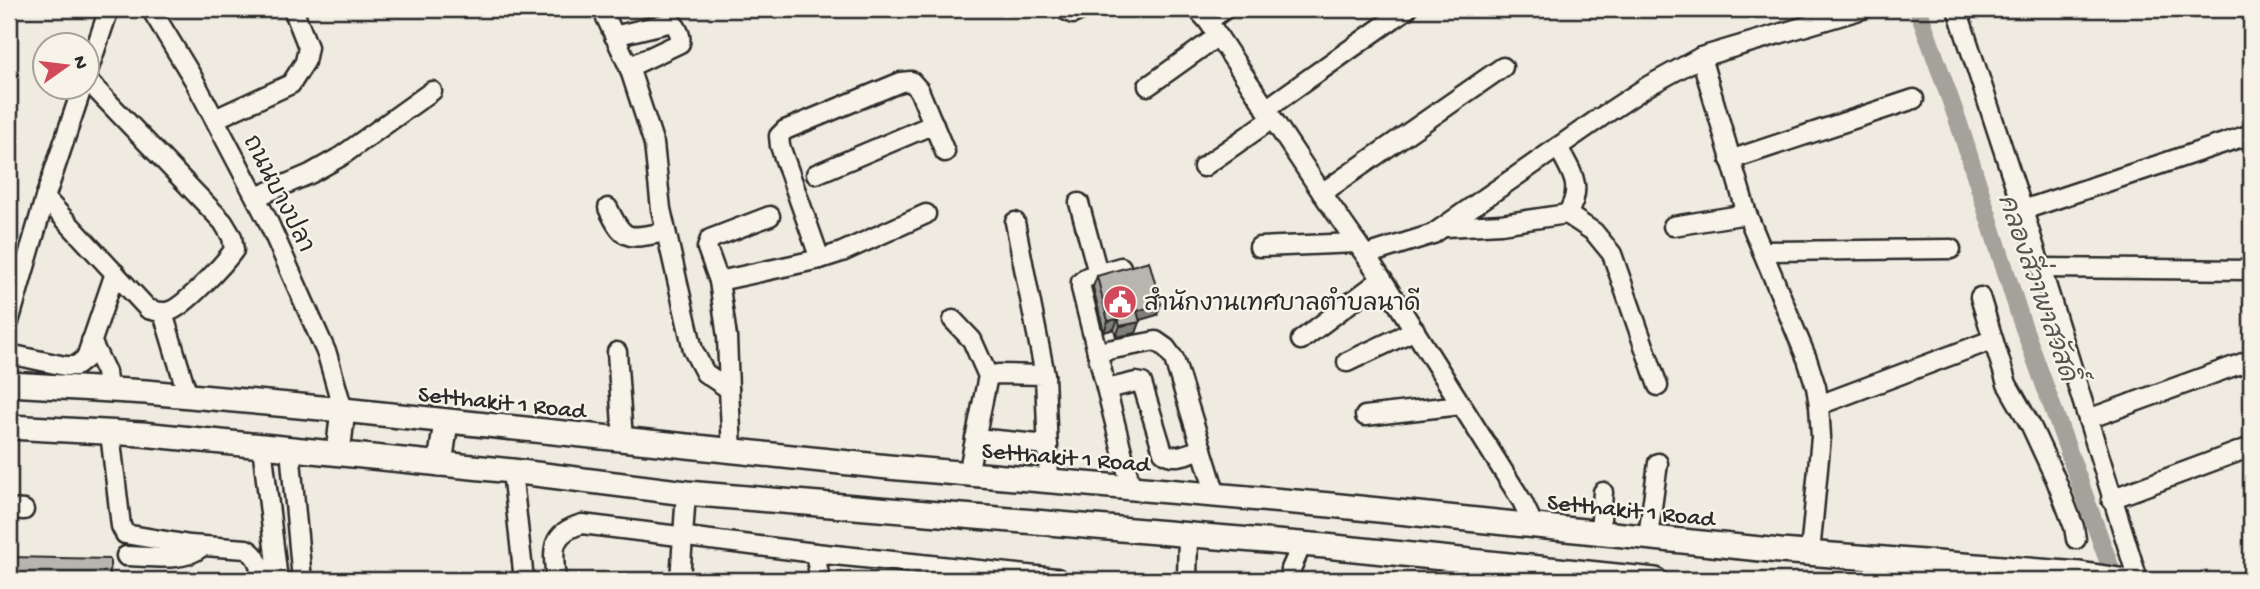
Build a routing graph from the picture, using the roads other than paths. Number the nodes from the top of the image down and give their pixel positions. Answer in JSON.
{"nodes":[{"id":1,"x":109,"y":9,"type":"edge"},
{"id":2,"x":151,"y":9,"type":"edge"},
{"id":3,"x":293,"y":9,"type":"edge"},
{"id":4,"x":602,"y":9,"type":"edge"},
{"id":5,"x":1063,"y":9,"type":"edge"},
{"id":6,"x":1083,"y":9,"type":"edge"},
{"id":7,"x":1225,"y":9,"type":"edge"},
{"id":8,"x":1408,"y":9,"type":"edge"},
{"id":9,"x":1863,"y":9,"type":"edge"},
{"id":10,"x":1962,"y":10,"type":"edge"},
{"id":11,"x":1208,"y":22,"type":"edge"},
{"id":12,"x":101,"y":32,"type":"edge"},
{"id":13,"x":614,"y":36,"type":"junction"},
{"id":14,"x":1701,"y":57,"type":"junction"},
{"id":15,"x":629,"y":67,"type":"junction"},
{"id":16,"x":1503,"y":67,"type":"dead end"},
{"id":17,"x":1148,"y":86,"type":"dead end"},
{"id":18,"x":432,"y":91,"type":"dead end"},
{"id":19,"x":102,"y":96,"type":"edge"},
{"id":20,"x":1914,"y":99,"type":"dead end"},
{"id":21,"x":77,"y":102,"type":"edge"},
{"id":22,"x":1269,"y":114,"type":"junction"},
{"id":23,"x":215,"y":119,"type":"junction"},
{"id":24,"x":934,"y":124,"type":"junction"},
{"id":25,"x":2251,"y":134,"type":"edge"},
{"id":26,"x":1558,"y":147,"type":"junction"},
{"id":27,"x":945,"y":152,"type":"dead end"},
{"id":28,"x":1730,"y":160,"type":"junction"},
{"id":29,"x":1203,"y":167,"type":"dead end"},
{"id":30,"x":816,"y":174,"type":"dead end"},
{"id":31,"x":1322,"y":193,"type":"junction"},
{"id":32,"x":256,"y":197,"type":"junction"},
{"id":33,"x":45,"y":198,"type":"junction"},
{"id":34,"x":1079,"y":203,"type":"dead end"},
{"id":35,"x":608,"y":208,"type":"dead end"},
{"id":36,"x":2023,"y":210,"type":"junction"},
{"id":37,"x":926,"y":214,"type":"dead end"},
{"id":38,"x":1567,"y":214,"type":"junction"},
{"id":39,"x":1747,"y":214,"type":"junction"},
{"id":40,"x":770,"y":216,"type":"dead end"},
{"id":41,"x":1015,"y":222,"type":"dead end"},
{"id":42,"x":1672,"y":226,"type":"dead end"},
{"id":43,"x":1444,"y":227,"type":"junction"},
{"id":44,"x":666,"y":232,"type":"junction"},
{"id":45,"x":1259,"y":247,"type":"dead end"},
{"id":46,"x":1362,"y":249,"type":"junction"},
{"id":47,"x":1951,"y":249,"type":"dead end"},
{"id":48,"x":1762,"y":251,"type":"junction"},
{"id":49,"x":820,"y":259,"type":"junction"},
{"id":50,"x":1121,"y":267,"type":"edge"},
{"id":51,"x":2041,"y":268,"type":"junction"},
{"id":52,"x":2251,"y":270,"type":"edge"},
{"id":53,"x":115,"y":273,"type":"junction"},
{"id":54,"x":1098,"y":273,"type":"junction"},
{"id":55,"x":1382,"y":279,"type":"junction"},
{"id":56,"x":719,"y":281,"type":"junction"},
{"id":57,"x":1980,"y":297,"type":"dead end"},
{"id":58,"x":163,"y":313,"type":"junction"},
{"id":59,"x":953,"y":320,"type":"dead end"},
{"id":60,"x":9,"y":322,"type":"edge"},
{"id":61,"x":1415,"y":330,"type":"junction"},
{"id":62,"x":1301,"y":340,"type":"dead end"},
{"id":63,"x":1992,"y":340,"type":"junction"},
{"id":64,"x":91,"y":341,"type":"junction"},
{"id":65,"x":617,"y":352,"type":"dead end"},
{"id":66,"x":1097,"y":352,"type":"junction"},
{"id":67,"x":9,"y":354,"type":"edge"},
{"id":68,"x":2251,"y":360,"type":"edge"},
{"id":69,"x":1347,"y":362,"type":"dead end"},
{"id":70,"x":1045,"y":375,"type":"junction"},
{"id":71,"x":988,"y":376,"type":"junction"},
{"id":72,"x":9,"y":383,"type":"edge"},
{"id":73,"x":1658,"y":386,"type":"dead end"},
{"id":74,"x":729,"y":389,"type":"junction"},
{"id":75,"x":1107,"y":389,"type":"junction"},
{"id":76,"x":108,"y":390,"type":"junction"},
{"id":77,"x":188,"y":396,"type":"junction"},
{"id":78,"x":1461,"y":405,"type":"junction"},
{"id":79,"x":1819,"y":405,"type":"junction"},
{"id":80,"x":343,"y":410,"type":"junction"},
{"id":81,"x":1365,"y":415,"type":"dead end"},
{"id":82,"x":2088,"y":419,"type":"junction"},
{"id":83,"x":446,"y":422,"type":"junction"},
{"id":84,"x":9,"y":426,"type":"edge"},
{"id":85,"x":110,"y":433,"type":"junction"},
{"id":86,"x":975,"y":438,"type":"junction"},
{"id":87,"x":623,"y":440,"type":"junction"},
{"id":88,"x":1048,"y":445,"type":"junction"},
{"id":89,"x":262,"y":446,"type":"junction"},
{"id":90,"x":2251,"y":447,"type":"edge"},
{"id":91,"x":290,"y":449,"type":"junction"},
{"id":92,"x":1202,"y":449,"type":"junction"},
{"id":93,"x":732,"y":452,"type":"junction"},
{"id":94,"x":338,"y":453,"type":"junction"},
{"id":95,"x":1658,"y":463,"type":"dead end"},
{"id":96,"x":440,"y":464,"type":"junction"},
{"id":97,"x":512,"y":471,"type":"junction"},
{"id":98,"x":968,"y":474,"type":"junction"},
{"id":99,"x":1049,"y":481,"type":"junction"},
{"id":100,"x":1131,"y":487,"type":"junction"},
{"id":101,"x":1603,"y":492,"type":"dead end"},
{"id":102,"x":687,"y":493,"type":"junction"},
{"id":103,"x":1216,"y":495,"type":"junction"},
{"id":104,"x":2112,"y":499,"type":"junction"},
{"id":105,"x":1534,"y":526,"type":"junction"},
{"id":106,"x":1600,"y":533,"type":"junction"},
{"id":107,"x":1188,"y":534,"type":"junction"},
{"id":108,"x":684,"y":535,"type":"junction"},
{"id":109,"x":1648,"y":537,"type":"junction"},
{"id":110,"x":2077,"y":539,"type":"dead end"},
{"id":111,"x":1303,"y":544,"type":"junction"},
{"id":112,"x":202,"y":546,"type":"junction"},
{"id":113,"x":815,"y":553,"type":"junction"},
{"id":114,"x":1810,"y":553,"type":"junction"},
{"id":115,"x":126,"y":556,"type":"dead end"},
{"id":116,"x":1483,"y":572,"type":"edge"},
{"id":117,"x":261,"y":580,"type":"edge"},
{"id":118,"x":278,"y":580,"type":"edge"},
{"id":119,"x":302,"y":580,"type":"edge"},
{"id":120,"x":523,"y":580,"type":"edge"},
{"id":121,"x":556,"y":580,"type":"edge"},
{"id":122,"x":680,"y":580,"type":"edge"},
{"id":123,"x":820,"y":580,"type":"edge"},
{"id":124,"x":1061,"y":580,"type":"edge"},
{"id":125,"x":1187,"y":580,"type":"edge"},
{"id":126,"x":1291,"y":580,"type":"edge"},
{"id":127,"x":1655,"y":580,"type":"edge"},
{"id":128,"x":2119,"y":580,"type":"edge"},
{"id":129,"x":2138,"y":580,"type":"edge"}],
"edges":[{"from":1,"to":12,"type":"street"},
{"from":2,"to":23,"type":"street","name":"ถนนบางปลา"},
{"from":3,"to":23,"type":"street"},
{"from":4,"to":13,"type":"street"},
{"from":5,"to":6,"type":"street"},
{"from":7,"to":11,"type":"street"},
{"from":8,"to":22,"type":"street"},
{"from":9,"to":14,"type":"street"},
{"from":10,"to":36,"type":"street"},
{"from":11,"to":17,"type":"street"},
{"from":11,"to":22,"type":"street"},
{"from":13,"to":15,"type":"street"},
{"from":13,"to":15,"type":"street"},
{"from":14,"to":26,"type":"street"},
{"from":14,"to":28,"type":"street"},
{"from":15,"to":44,"type":"street"},
{"from":16,"to":31,"type":"street"},
{"from":18,"to":32,"type":"street"},
{"from":19,"to":58,"type":"street"},
{"from":20,"to":28,"type":"street"},
{"from":21,"to":33,"type":"street"},
{"from":22,"to":29,"type":"street"},
{"from":22,"to":31,"type":"street"},
{"from":23,"to":32,"type":"street","name":"ถนนบางปลา"},
{"from":24,"to":27,"type":"street"},
{"from":24,"to":30,"type":"street"},
{"from":24,"to":49,"type":"street"},
{"from":25,"to":36,"type":"street"},
{"from":26,"to":38,"type":"street"},
{"from":26,"to":43,"type":"street"},
{"from":28,"to":39,"type":"street"},
{"from":31,"to":46,"type":"street"},
{"from":32,"to":80,"type":"street","name":"ถนนบางปลา"},
{"from":33,"to":53,"type":"street"},
{"from":33,"to":60,"type":"street"},
{"from":34,"to":54,"type":"street"},
{"from":35,"to":44,"type":"street"},
{"from":36,"to":51,"type":"street"},
{"from":37,"to":49,"type":"street"},
{"from":38,"to":43,"type":"street"},
{"from":38,"to":73,"type":"street"},
{"from":39,"to":42,"type":"street"},
{"from":39,"to":48,"type":"street"},
{"from":40,"to":56,"type":"street"},
{"from":41,"to":70,"type":"street"},
{"from":43,"to":46,"type":"street"},
{"from":44,"to":74,"type":"street"},
{"from":45,"to":46,"type":"street"},
{"from":46,"to":55,"type":"street"},
{"from":47,"to":48,"type":"street"},
{"from":48,"to":79,"type":"street"},
{"from":49,"to":56,"type":"street"},
{"from":50,"to":54,"type":"street"},
{"from":51,"to":52,"type":"street"},
{"from":51,"to":82,"type":"street"},
{"from":53,"to":58,"type":"street"},
{"from":53,"to":64,"type":"street"},
{"from":54,"to":66,"type":"street"},
{"from":55,"to":61,"type":"street"},
{"from":55,"to":62,"type":"street"},
{"from":56,"to":74,"type":"street"},
{"from":57,"to":63,"type":"street"},
{"from":58,"to":77,"type":"street"},
{"from":59,"to":71,"type":"street"},
{"from":61,"to":69,"type":"street"},
{"from":61,"to":78,"type":"street"},
{"from":63,"to":79,"type":"street"},
{"from":63,"to":110,"type":"street"},
{"from":64,"to":67,"type":"street"},
{"from":64,"to":76,"type":"street"},
{"from":65,"to":87,"type":"street"},
{"from":66,"to":75,"type":"street"},
{"from":66,"to":92,"type":"street"},
{"from":68,"to":82,"type":"street"},
{"from":70,"to":71,"type":"street"},
{"from":70,"to":88,"type":"street"},
{"from":71,"to":86,"type":"street"},
{"from":72,"to":76,"type":"main road","name":"Setthakit 1 Road"},
{"from":74,"to":93,"type":"street"},
{"from":75,"to":92,"type":"street"},
{"from":75,"to":100,"type":"street"},
{"from":76,"to":77,"type":"main road","name":"Setthakit 1 Road"},
{"from":77,"to":80,"type":"main road","name":"Setthakit 1 Road"},
{"from":78,"to":81,"type":"street"},
{"from":78,"to":105,"type":"street"},
{"from":79,"to":114,"type":"street"},
{"from":80,"to":83,"type":"main road","name":"Setthakit 1 Road"},
{"from":80,"to":94,"type":"main road"},
{"from":82,"to":104,"type":"street"},
{"from":83,"to":87,"type":"main road","name":"Setthakit 1 Road"},
{"from":83,"to":96,"type":"main road"},
{"from":84,"to":85,"type":"main road"},
{"from":85,"to":89,"type":"main road"},
{"from":85,"to":112,"type":"street"},
{"from":86,"to":88,"type":"street"},
{"from":86,"to":98,"type":"street"},
{"from":87,"to":93,"type":"main road","name":"Setthakit 1 Road"},
{"from":88,"to":99,"type":"street"},
{"from":89,"to":91,"type":"main road"},
{"from":89,"to":118,"type":"street"},
{"from":90,"to":104,"type":"street"},
{"from":91,"to":94,"type":"main road"},
{"from":91,"to":119,"type":"street"},
{"from":92,"to":103,"type":"street"},
{"from":93,"to":98,"type":"main road","name":"Setthakit 1 Road"},
{"from":94,"to":96,"type":"main road"},
{"from":95,"to":109,"type":"street"},
{"from":96,"to":97,"type":"main road"},
{"from":97,"to":102,"type":"main road"},
{"from":97,"to":120,"type":"street"},
{"from":98,"to":99,"type":"main road","name":"Setthakit 1 Road"},
{"from":99,"to":100,"type":"main road","name":"Setthakit 1 Road"},
{"from":100,"to":103,"type":"main road","name":"Setthakit 1 Road"},
{"from":101,"to":106,"type":"street"},
{"from":102,"to":107,"type":"main road"},
{"from":102,"to":108,"type":"street"},
{"from":103,"to":105,"type":"main road","name":"Setthakit 1 Road"},
{"from":104,"to":129,"type":"street"},
{"from":105,"to":106,"type":"main road","name":"Setthakit 1 Road"},
{"from":106,"to":109,"type":"main road","name":"Setthakit 1 Road"},
{"from":107,"to":111,"type":"main road"},
{"from":107,"to":125,"type":"street"},
{"from":108,"to":113,"type":"street"},
{"from":108,"to":121,"type":"street"},
{"from":108,"to":122,"type":"street"},
{"from":109,"to":114,"type":"main road","name":"Setthakit 1 Road"},
{"from":111,"to":116,"type":"main road"},
{"from":111,"to":126,"type":"street"},
{"from":112,"to":115,"type":"street"},
{"from":112,"to":117,"type":"street"},
{"from":113,"to":123,"type":"street"},
{"from":113,"to":124,"type":"street"},
{"from":114,"to":128,"type":"main road","name":"Setthakit 1 Road"},
{"from":116,"to":127,"type":"main road"}]}
